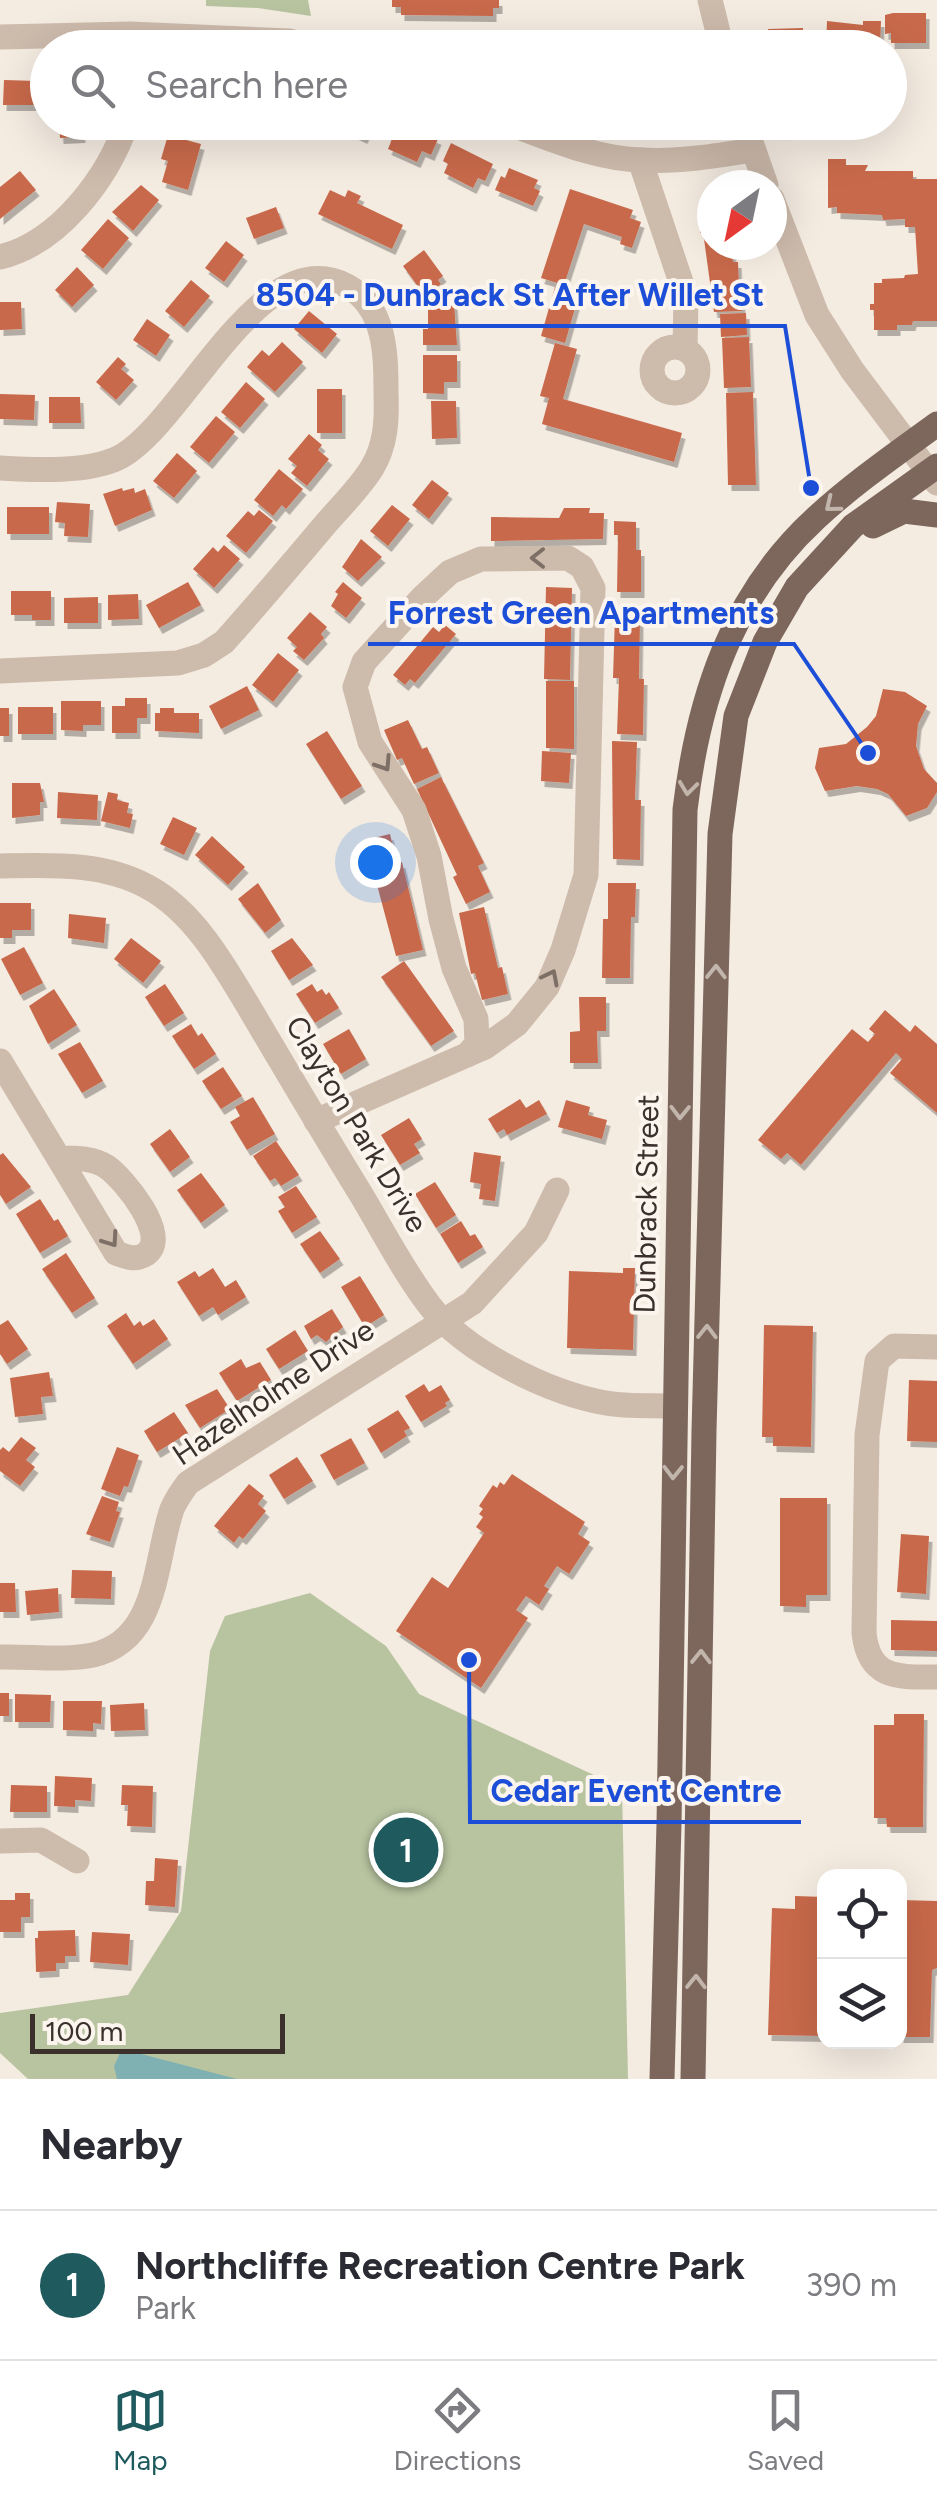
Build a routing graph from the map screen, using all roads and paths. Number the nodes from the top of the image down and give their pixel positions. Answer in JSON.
{"nodes":[{"id":1,"x":710,"y":0,"type":"edge"},
{"id":2,"x":718,"y":30,"type":"edge"},
{"id":3,"x":0,"y":37,"type":"edge"},
{"id":4,"x":30,"y":38,"type":"edge"},
{"id":5,"x":121,"y":140,"type":"edge"},
{"id":6,"x":558,"y":140,"type":"edge"},
{"id":7,"x":749,"y":140,"type":"edge"},
{"id":8,"x":752,"y":150,"type":"junction"},
{"id":9,"x":640,"y":160,"type":"junction"},
{"id":10,"x":760,"y":170,"type":"edge"},
{"id":11,"x":787,"y":238,"type":"edge"},
{"id":12,"x":0,"y":257,"type":"edge"},
{"id":13,"x":685,"y":349,"type":"dead end"},
{"id":14,"x":937,"y":424,"type":"edge"},
{"id":15,"x":908,"y":445,"type":"junction"},
{"id":16,"x":0,"y":468,"type":"edge"},
{"id":17,"x":934,"y":473,"type":"edge"},
{"id":18,"x":937,"y":514,"type":"edge"},
{"id":19,"x":818,"y":561,"type":"junction"},
{"id":20,"x":0,"y":671,"type":"edge"},
{"id":21,"x":0,"y":866,"type":"edge"},
{"id":22,"x":476,"y":1051,"type":"junction"},
{"id":23,"x":0,"y":1061,"type":"edge"},
{"id":24,"x":316,"y":1121,"type":"junction"},
{"id":25,"x":60,"y":1158,"type":"dead end"},
{"id":26,"x":557,"y":1190,"type":"dead end"},
{"id":27,"x":444,"y":1322,"type":"junction"},
{"id":28,"x":937,"y":1347,"type":"edge"},
{"id":29,"x":674,"y":1406,"type":"junction"},
{"id":30,"x":0,"y":1657,"type":"edge"},
{"id":31,"x":937,"y":1677,"type":"edge"},
{"id":32,"x":0,"y":1841,"type":"edge"},
{"id":33,"x":77,"y":1860,"type":"dead end"},
{"id":34,"x":662,"y":2079,"type":"edge"},
{"id":35,"x":694,"y":2079,"type":"edge"}],
"edges":[{"from":1,"to":2,"type":"street"},
{"from":3,"to":4,"type":"street"},
{"from":5,"to":12,"type":"street"},
{"from":6,"to":9,"type":"street"},
{"from":7,"to":8,"type":"street"},
{"from":8,"to":9,"type":"street"},
{"from":8,"to":10,"type":"street"},
{"from":9,"to":13,"type":"street"},
{"from":11,"to":15,"type":"street"},
{"from":14,"to":15,"type":"main road","name":"Dunbrack Street"},
{"from":15,"to":17,"type":"street"},
{"from":15,"to":29,"type":"main road","name":"Dunbrack Street","one_way":true},
{"from":16,"to":20,"type":"street"},
{"from":17,"to":19,"type":"main road"},
{"from":18,"to":19,"type":"main road"},
{"from":35,"to":19,"type":"main road","one_way":true},
{"from":21,"to":24,"type":"street","name":"Clayton Park Drive"},
{"from":22,"to":22,"type":"street","one_way":true},
{"from":22,"to":24,"type":"street"},
{"from":23,"to":25,"type":"street"},
{"from":24,"to":27,"type":"street","name":"Clayton Park Drive"},
{"from":26,"to":27,"type":"street","name":"Hazelholme Drive"},
{"from":27,"to":29,"type":"street","name":"Clayton Park Drive"},
{"from":27,"to":30,"type":"street","name":"Hazelholme Drive"},
{"from":28,"to":31,"type":"street"},
{"from":29,"to":34,"type":"main road","name":"Dunbrack Street","one_way":true},
{"from":32,"to":33,"type":"street"}]}
